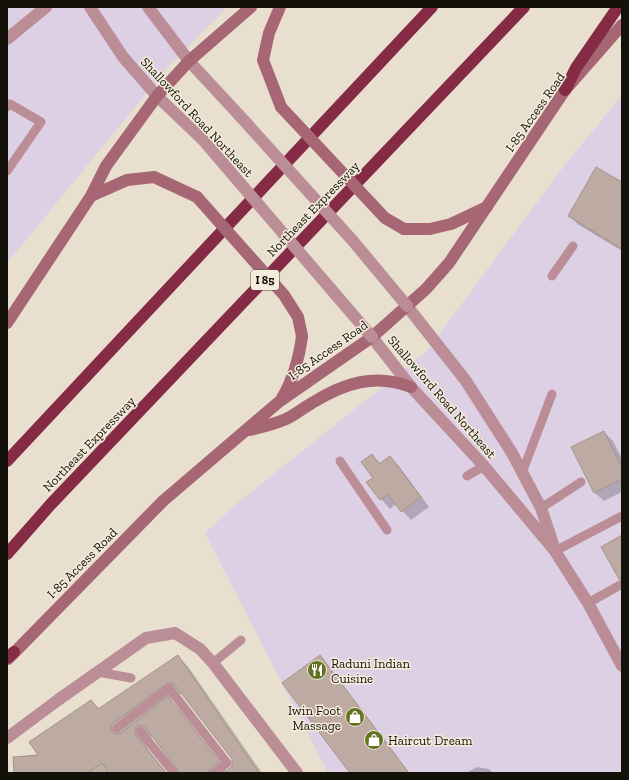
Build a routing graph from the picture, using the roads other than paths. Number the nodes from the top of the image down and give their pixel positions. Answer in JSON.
{"nodes":[{"id":1,"x":46,"y":7,"type":"edge"},
{"id":2,"x":90,"y":7,"type":"edge"},
{"id":3,"x":148,"y":7,"type":"edge"},
{"id":4,"x":251,"y":7,"type":"edge"},
{"id":5,"x":280,"y":7,"type":"edge"},
{"id":6,"x":432,"y":7,"type":"edge"},
{"id":7,"x":524,"y":7,"type":"edge"},
{"id":8,"x":618,"y":7,"type":"edge"},
{"id":9,"x":622,"y":25,"type":"edge"},
{"id":10,"x":7,"y":39,"type":"edge"},
{"id":11,"x":189,"y":61,"type":"junction"},
{"id":12,"x":565,"y":90,"type":"junction"},
{"id":13,"x":157,"y":96,"type":"junction"},
{"id":14,"x":7,"y":107,"type":"edge"},
{"id":15,"x":7,"y":171,"type":"edge"},
{"id":16,"x":91,"y":196,"type":"junction"},
{"id":17,"x":488,"y":206,"type":"junction"},
{"id":18,"x":573,"y":246,"type":"dead end"},
{"id":19,"x":552,"y":276,"type":"dead end"},
{"id":20,"x":407,"y":306,"type":"junction"},
{"id":21,"x":7,"y":323,"type":"edge"},
{"id":22,"x":372,"y":337,"type":"junction"},
{"id":23,"x":411,"y":387,"type":"junction"},
{"id":24,"x":552,"y":394,"type":"dead end"},
{"id":25,"x":280,"y":401,"type":"junction"},
{"id":26,"x":246,"y":432,"type":"junction"},
{"id":27,"x":7,"y":461,"type":"edge"},
{"id":28,"x":340,"y":461,"type":"dead end"},
{"id":29,"x":484,"y":466,"type":"junction"},
{"id":30,"x":522,"y":473,"type":"junction"},
{"id":31,"x":467,"y":476,"type":"dead end"},
{"id":32,"x":581,"y":482,"type":"dead end"},
{"id":33,"x":541,"y":508,"type":"junction"},
{"id":34,"x":622,"y":516,"type":"edge"},
{"id":35,"x":387,"y":530,"type":"dead end"},
{"id":36,"x":555,"y":551,"type":"junction"},
{"id":37,"x":7,"y":554,"type":"edge"},
{"id":38,"x":622,"y":584,"type":"edge"},
{"id":39,"x":588,"y":603,"type":"junction"},
{"id":40,"x":241,"y":640,"type":"dead end"},
{"id":41,"x":9,"y":657,"type":"edge"},
{"id":42,"x":621,"y":659,"type":"edge"},
{"id":43,"x":213,"y":663,"type":"junction"},
{"id":44,"x":98,"y":672,"type":"junction"},
{"id":45,"x":130,"y":678,"type":"dead end"},
{"id":46,"x":117,"y":728,"type":"dead end"},
{"id":47,"x":140,"y":731,"type":"dead end"},
{"id":48,"x":7,"y":738,"type":"edge"},
{"id":49,"x":174,"y":773,"type":"edge"},
{"id":50,"x":214,"y":773,"type":"edge"},
{"id":51,"x":296,"y":773,"type":"edge"}],
"edges":[{"from":1,"to":10,"type":"street"},
{"from":2,"to":13,"type":"street","name":"Shallowford Road Northeast"},
{"from":3,"to":11,"type":"street","name":"Shallowford Road Northeast"},
{"from":4,"to":11,"type":"main road"},
{"from":5,"to":17,"type":"main road","bridge":true},
{"from":6,"to":27,"type":"highway"},
{"from":7,"to":37,"type":"highway","name":"Northeast Expressway","number":"I 85"},
{"from":8,"to":12,"type":"highway"},
{"from":9,"to":12,"type":"main road","name":"I-85 Access Road"},
{"from":11,"to":13,"type":"main road"},
{"from":11,"to":20,"type":"street","name":"Shallowford Road Northeast","bridge":true},
{"from":12,"to":17,"type":"main road","name":"I-85 Access Road"},
{"from":13,"to":16,"type":"main road"},
{"from":13,"to":22,"type":"street","name":"Shallowford Road Northeast","bridge":true},
{"from":14,"to":15,"type":"lane"},
{"from":16,"to":21,"type":"main road"},
{"from":16,"to":25,"type":"main road","bridge":true},
{"from":17,"to":20,"type":"main road","name":"I-85 Access Road"},
{"from":18,"to":19,"type":"lane"},
{"from":20,"to":22,"type":"main road","name":"I-85 Access Road"},
{"from":20,"to":30,"type":"street","name":"Shallowford Road Northeast"},
{"from":22,"to":23,"type":"street","name":"Shallowford Road Northeast"},
{"from":22,"to":25,"type":"main road","name":"I-85 Access Road"},
{"from":23,"to":26,"type":"main road"},
{"from":23,"to":29,"type":"street","name":"Shallowford Road Northeast"},
{"from":24,"to":30,"type":"lane"},
{"from":25,"to":26,"type":"main road","name":"I-85 Access Road"},
{"from":26,"to":41,"type":"main road","name":"I-85 Access Road"},
{"from":28,"to":35,"type":"lane"},
{"from":29,"to":31,"type":"lane"},
{"from":29,"to":36,"type":"street","name":"Shallowford Road Northeast"},
{"from":30,"to":33,"type":"street","name":"Shallowford Road Northeast"},
{"from":32,"to":33,"type":"lane"},
{"from":33,"to":36,"type":"street","name":"Shallowford Road Northeast"},
{"from":34,"to":36,"type":"lane"},
{"from":36,"to":39,"type":"street","name":"Shallowford Road Northeast"},
{"from":38,"to":39,"type":"lane"},
{"from":39,"to":42,"type":"street","name":"Shallowford Road Northeast"},
{"from":40,"to":43,"type":"lane"},
{"from":43,"to":44,"type":"street"},
{"from":43,"to":51,"type":"street"},
{"from":44,"to":45,"type":"lane"},
{"from":44,"to":48,"type":"street"},
{"from":46,"to":50,"type":"lane"},
{"from":47,"to":49,"type":"lane"}]}
